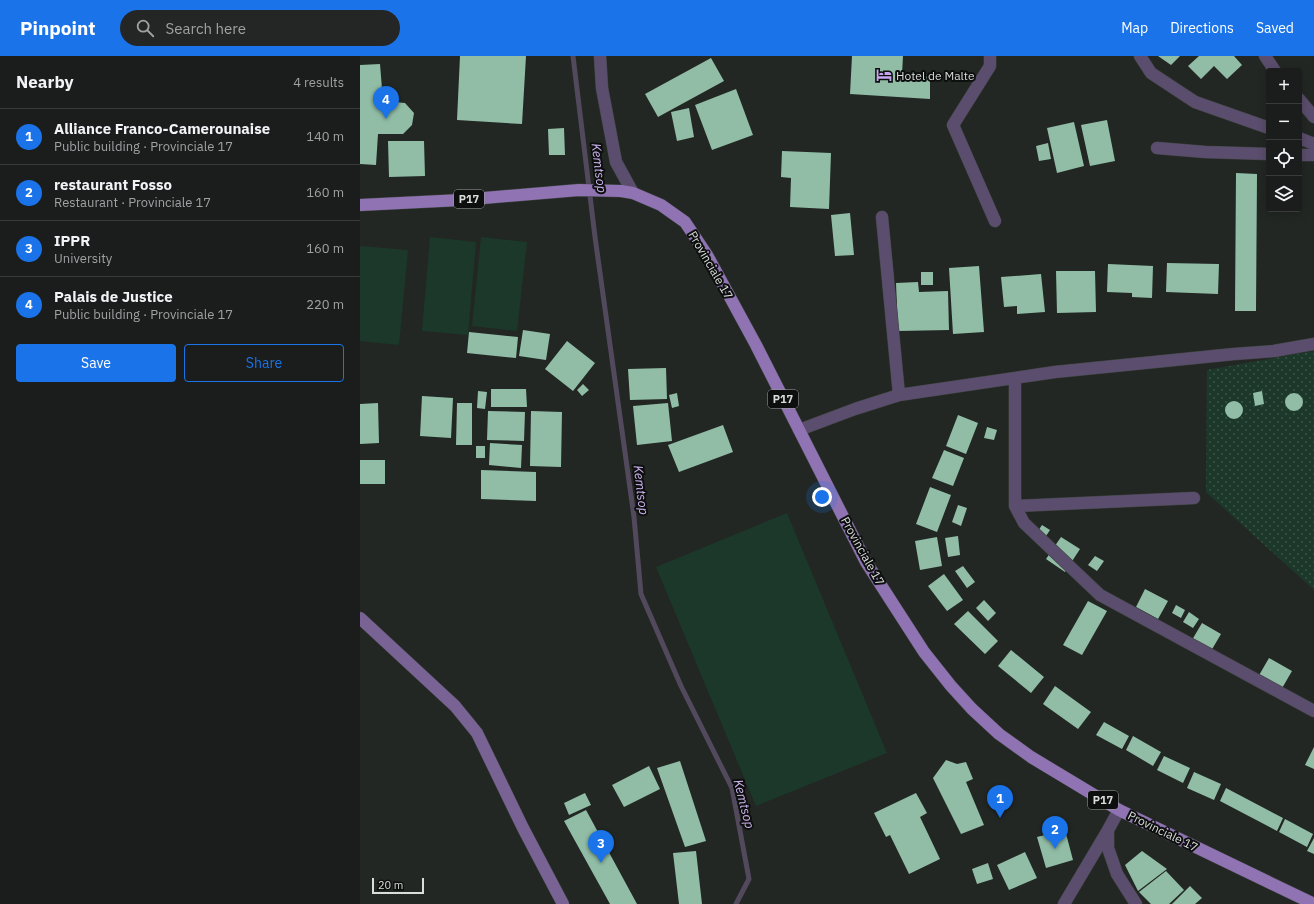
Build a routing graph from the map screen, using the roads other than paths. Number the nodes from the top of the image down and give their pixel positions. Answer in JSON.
{"nodes":[{"id":1,"x":600,"y":56,"type":"edge"},
{"id":2,"x":990,"y":56,"type":"edge"},
{"id":3,"x":1140,"y":56,"type":"edge"},
{"id":4,"x":1265,"y":56,"type":"edge"},
{"id":5,"x":1273,"y":68,"type":"edge"},
{"id":6,"x":1302,"y":103,"type":"edge"},
{"id":7,"x":1314,"y":117,"type":"edge"},
{"id":8,"x":1266,"y":127,"type":"edge"},
{"id":9,"x":1302,"y":139,"type":"edge"},
{"id":10,"x":1314,"y":144,"type":"edge"},
{"id":11,"x":1157,"y":148,"type":"dead end"},
{"id":12,"x":1266,"y":154,"type":"edge"},
{"id":13,"x":1302,"y":155,"type":"edge"},
{"id":14,"x":1314,"y":155,"type":"edge"},
{"id":15,"x":632,"y":193,"type":"junction"},
{"id":16,"x":360,"y":204,"type":"edge"},
{"id":17,"x":882,"y":217,"type":"dead end"},
{"id":18,"x":995,"y":221,"type":"dead end"},
{"id":19,"x":1314,"y":344,"type":"edge"},
{"id":20,"x":1015,"y":378,"type":"junction"},
{"id":21,"x":899,"y":395,"type":"junction"},
{"id":22,"x":799,"y":430,"type":"junction"},
{"id":23,"x":1194,"y":498,"type":"dead end"},
{"id":24,"x":1016,"y":506,"type":"junction"},
{"id":25,"x":360,"y":618,"type":"edge"},
{"id":26,"x":1314,"y":711,"type":"edge"},
{"id":27,"x":1119,"y":810,"type":"junction"},
{"id":28,"x":1108,"y":830,"type":"junction"},
{"id":29,"x":563,"y":904,"type":"edge"},
{"id":30,"x":1064,"y":904,"type":"edge"},
{"id":31,"x":1136,"y":904,"type":"edge"},
{"id":32,"x":1314,"y":904,"type":"edge"}],
"edges":[{"from":1,"to":15,"type":"street"},
{"from":2,"to":18,"type":"street"},
{"from":3,"to":8,"type":"street"},
{"from":4,"to":5,"type":"street"},
{"from":6,"to":7,"type":"street"},
{"from":9,"to":10,"type":"street"},
{"from":11,"to":12,"type":"street"},
{"from":13,"to":14,"type":"street"},
{"from":15,"to":16,"type":"main road","name":"Provinciale 17","number":"P17"},
{"from":15,"to":22,"type":"main road","name":"Provinciale 17","number":"P17"},
{"from":17,"to":21,"type":"street"},
{"from":19,"to":20,"type":"street"},
{"from":20,"to":21,"type":"street"},
{"from":20,"to":24,"type":"street"},
{"from":21,"to":22,"type":"street"},
{"from":22,"to":27,"type":"main road","name":"Provinciale 17","number":"P17"},
{"from":23,"to":24,"type":"street"},
{"from":24,"to":26,"type":"street"},
{"from":25,"to":29,"type":"main road"},
{"from":27,"to":28,"type":"street"},
{"from":27,"to":32,"type":"main road","name":"Provinciale 17","number":"P17"},
{"from":28,"to":30,"type":"street"},
{"from":28,"to":31,"type":"street"}]}
